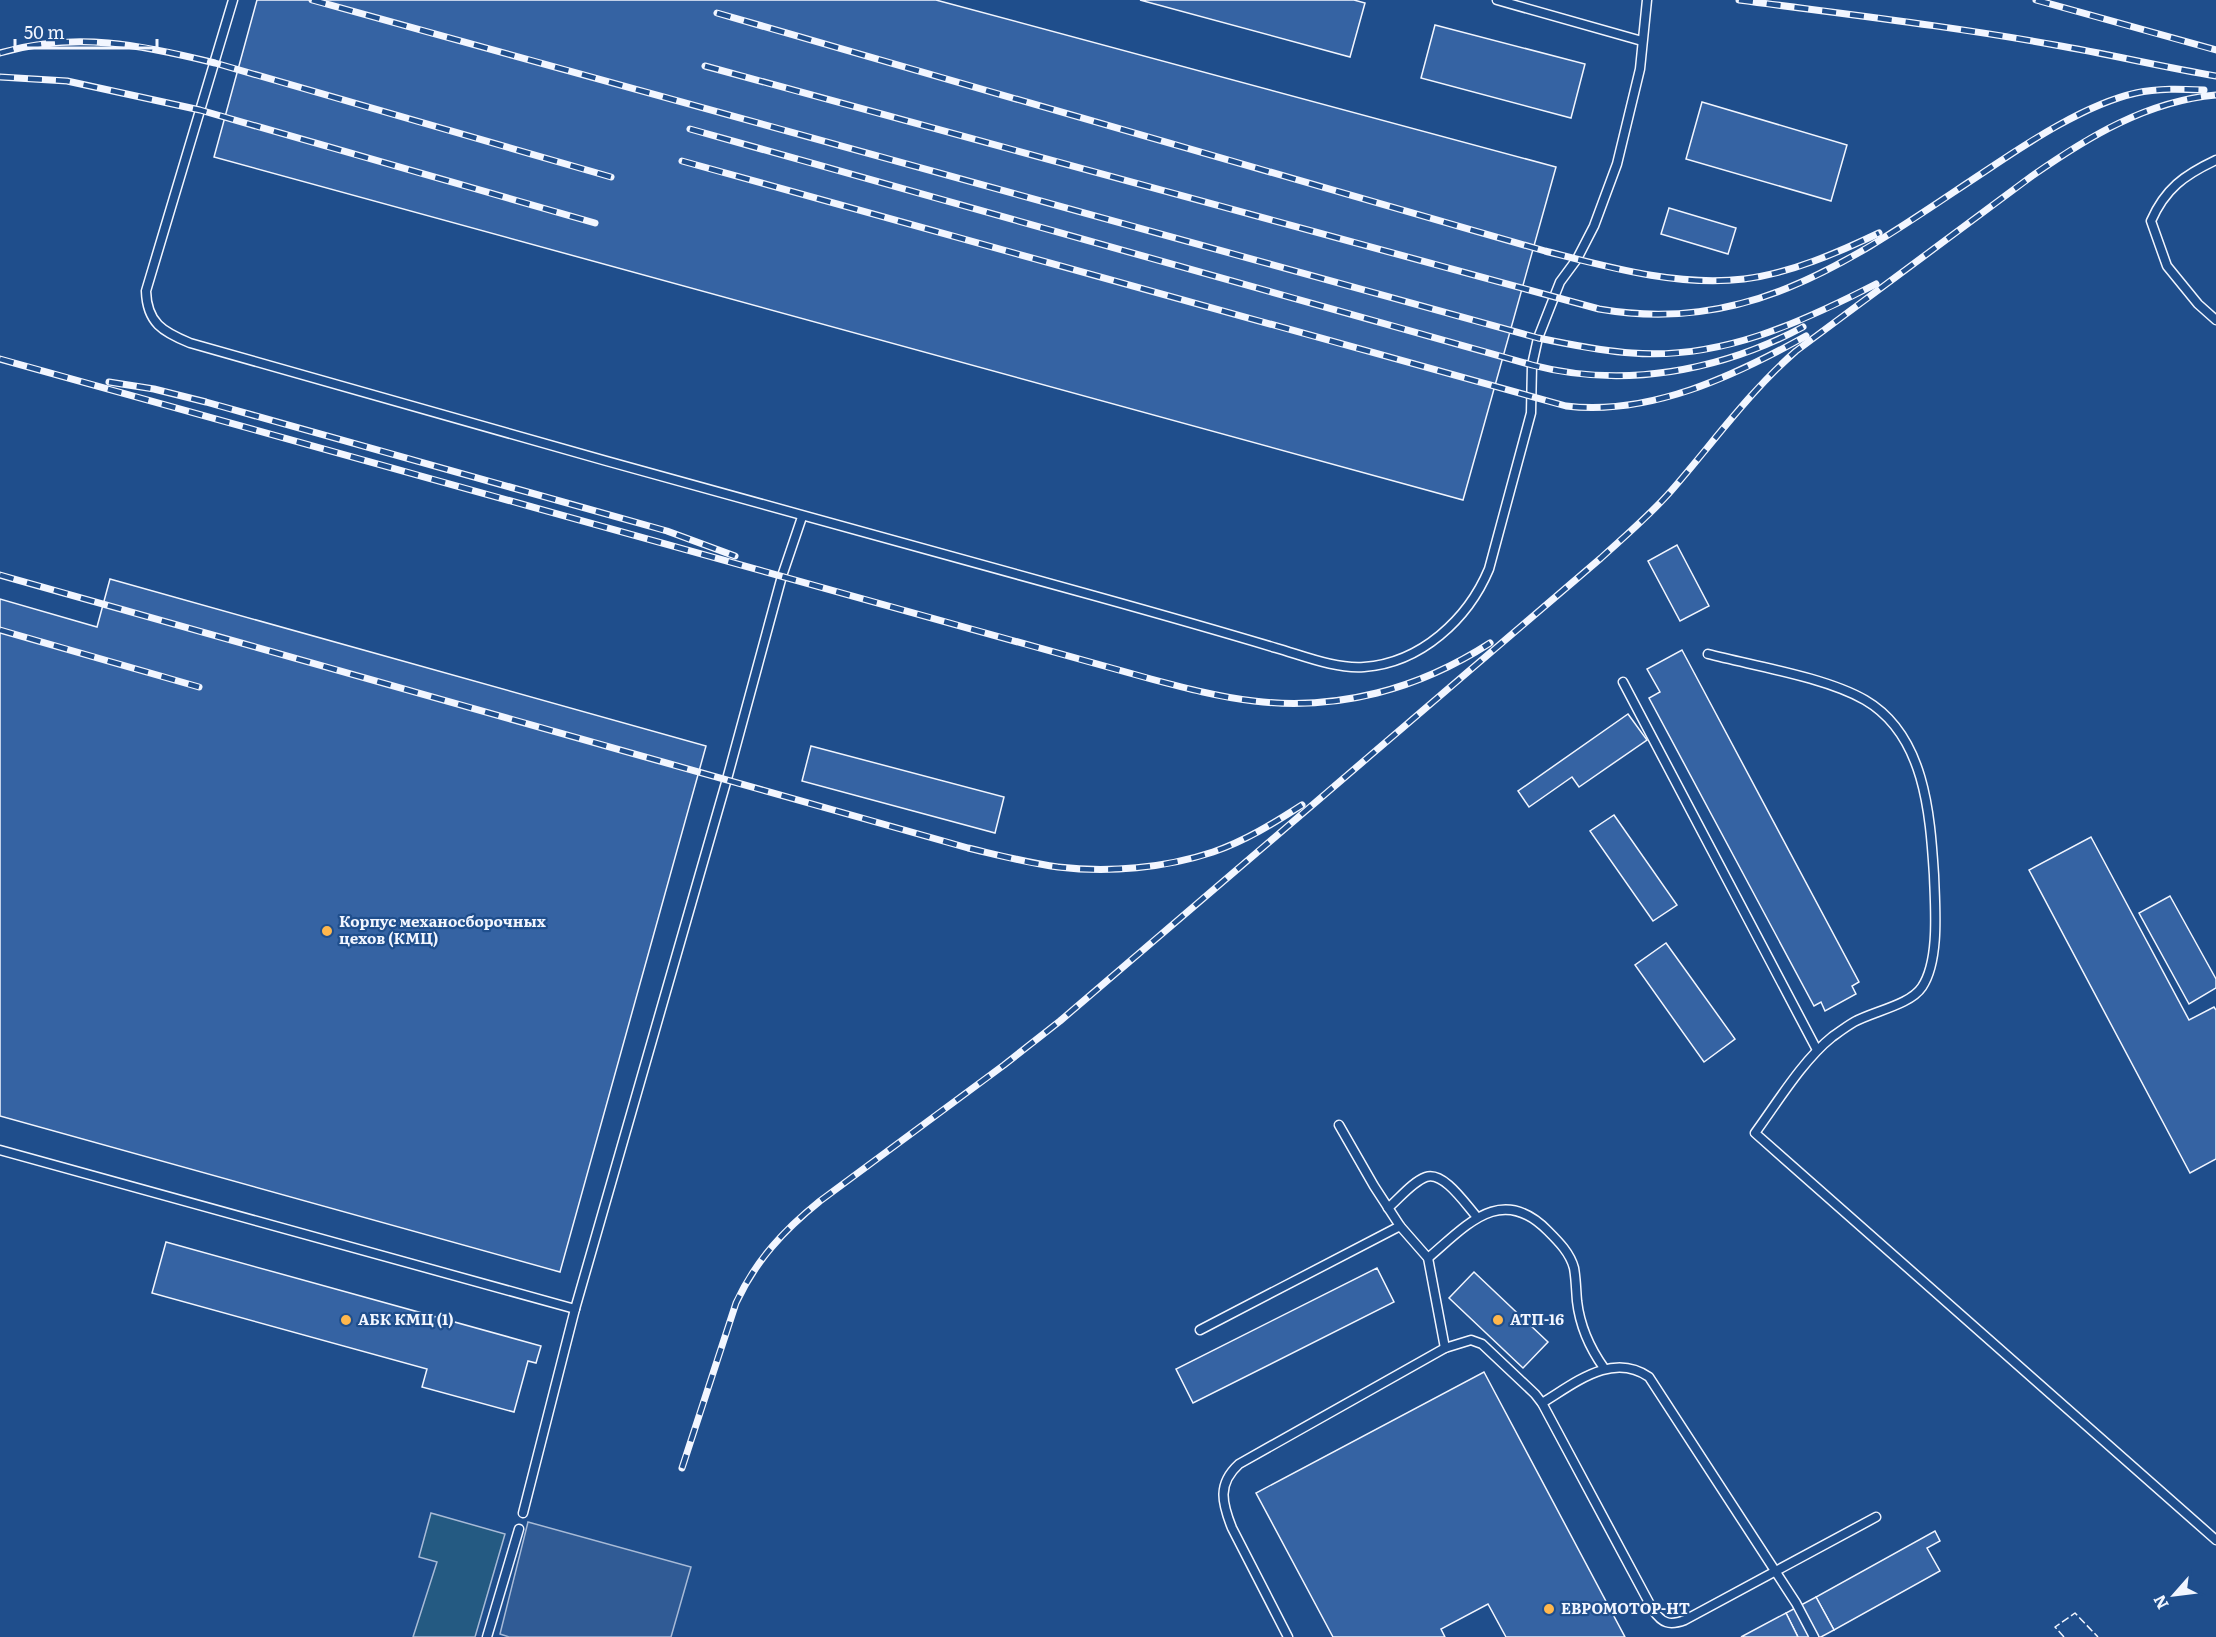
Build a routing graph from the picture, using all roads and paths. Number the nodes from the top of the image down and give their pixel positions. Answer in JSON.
{"nodes":[{"id":1,"x":233,"y":0,"type":"edge"},
{"id":2,"x":1497,"y":0,"type":"edge"},
{"id":3,"x":1647,"y":0,"type":"edge"},
{"id":4,"x":1642,"y":41,"type":"junction"},
{"id":5,"x":2216,"y":160,"type":"edge"},
{"id":6,"x":2216,"y":320,"type":"edge"},
{"id":7,"x":802,"y":517,"type":"junction"},
{"id":8,"x":1708,"y":654,"type":"dead end"},
{"id":9,"x":1623,"y":682,"type":"dead end"},
{"id":10,"x":1817,"y":1050,"type":"junction"},
{"id":11,"x":1339,"y":1125,"type":"dead end"},
{"id":12,"x":0,"y":1150,"type":"edge"},
{"id":13,"x":1388,"y":1208,"type":"junction"},
{"id":14,"x":1477,"y":1217,"type":"junction"},
{"id":15,"x":1400,"y":1226,"type":"junction"},
{"id":16,"x":1428,"y":1258,"type":"junction"},
{"id":17,"x":575,"y":1309,"type":"junction"},
{"id":18,"x":1200,"y":1330,"type":"dead end"},
{"id":19,"x":1445,"y":1348,"type":"junction"},
{"id":20,"x":1604,"y":1368,"type":"junction"},
{"id":21,"x":1542,"y":1403,"type":"junction"},
{"id":22,"x":523,"y":1513,"type":"dead end"},
{"id":23,"x":1876,"y":1516,"type":"dead end"},
{"id":24,"x":519,"y":1529,"type":"dead end"},
{"id":25,"x":2216,"y":1540,"type":"edge"},
{"id":26,"x":1776,"y":1572,"type":"junction"},
{"id":27,"x":487,"y":1637,"type":"edge"},
{"id":28,"x":1288,"y":1637,"type":"edge"},
{"id":29,"x":1814,"y":1637,"type":"edge"}],
"edges":[{"from":1,"to":7,"type":"lane"},
{"from":2,"to":4,"type":"lane"},
{"from":3,"to":4,"type":"lane"},
{"from":4,"to":7,"type":"lane"},
{"from":5,"to":6,"type":"lane"},
{"from":7,"to":17,"type":"lane"},
{"from":8,"to":10,"type":"lane"},
{"from":9,"to":10,"type":"lane"},
{"from":10,"to":25,"type":"lane"},
{"from":11,"to":13,"type":"lane"},
{"from":12,"to":17,"type":"lane"},
{"from":13,"to":14,"type":"lane"},
{"from":13,"to":15,"type":"lane"},
{"from":14,"to":16,"type":"lane"},
{"from":14,"to":20,"type":"lane"},
{"from":15,"to":16,"type":"lane"},
{"from":15,"to":18,"type":"lane"},
{"from":16,"to":19,"type":"lane"},
{"from":17,"to":22,"type":"lane"},
{"from":19,"to":21,"type":"lane"},
{"from":19,"to":28,"type":"lane"},
{"from":20,"to":21,"type":"lane"},
{"from":20,"to":26,"type":"lane"},
{"from":21,"to":26,"type":"lane"},
{"from":23,"to":26,"type":"lane"},
{"from":24,"to":27,"type":"lane"},
{"from":26,"to":29,"type":"lane"}]}
